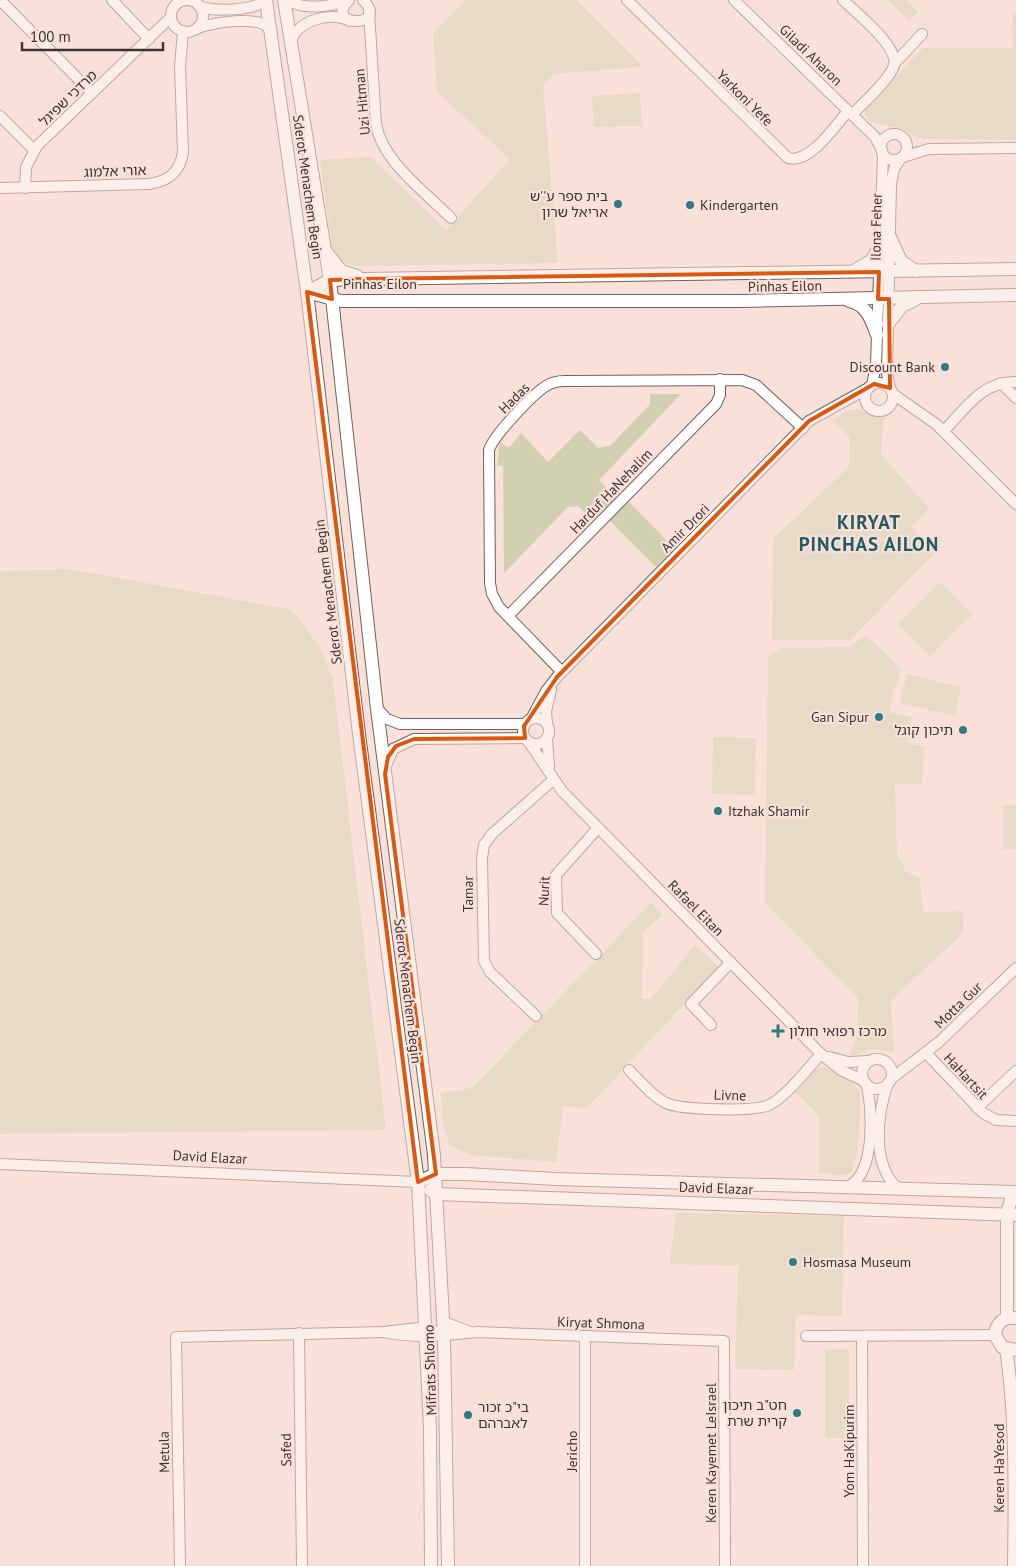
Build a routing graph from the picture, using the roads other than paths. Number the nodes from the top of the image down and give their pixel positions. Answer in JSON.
{"nodes":[{"id":1,"x":112,"y":0,"type":"edge"},
{"id":2,"x":265,"y":0,"type":"edge"},
{"id":3,"x":284,"y":0,"type":"edge"},
{"id":4,"x":288,"y":0,"type":"edge"},
{"id":5,"x":349,"y":0,"type":"edge"},
{"id":6,"x":627,"y":0,"type":"edge"},
{"id":7,"x":734,"y":0,"type":"edge"},
{"id":8,"x":843,"y":0,"type":"edge"},
{"id":9,"x":181,"y":1,"type":"edge"},
{"id":10,"x":4,"y":4,"type":"dead end"},
{"id":11,"x":368,"y":5,"type":"edge"},
{"id":12,"x":199,"y":6,"type":"junction"},
{"id":13,"x":171,"y":17,"type":"junction"},
{"id":14,"x":352,"y":22,"type":"junction"},
{"id":15,"x":197,"y":28,"type":"junction"},
{"id":16,"x":270,"y":30,"type":"junction"},
{"id":17,"x":183,"y":31,"type":"junction"},
{"id":18,"x":922,"y":34,"type":"dead end"},
{"id":19,"x":149,"y":39,"type":"junction"},
{"id":20,"x":290,"y":41,"type":"junction"},
{"id":21,"x":371,"y":44,"type":"junction"},
{"id":22,"x":895,"y":63,"type":"junction"},
{"id":23,"x":92,"y":93,"type":"junction"},
{"id":24,"x":850,"y":113,"type":"junction"},
{"id":25,"x":0,"y":116,"type":"edge"},
{"id":26,"x":868,"y":130,"type":"junction"},
{"id":27,"x":889,"y":134,"type":"junction"},
{"id":28,"x":904,"y":138,"type":"junction"},
{"id":29,"x":1016,"y":148,"type":"edge"},
{"id":30,"x":928,"y":149,"type":"junction"},
{"id":31,"x":34,"y":150,"type":"junction"},
{"id":32,"x":882,"y":152,"type":"junction"},
{"id":33,"x":902,"y":157,"type":"junction"},
{"id":34,"x":0,"y":188,"type":"edge"},
{"id":35,"x":25,"y":188,"type":"junction"},
{"id":36,"x":451,"y":218,"type":"dead end"},
{"id":37,"x":885,"y":241,"type":"junction"},
{"id":38,"x":326,"y":253,"type":"junction"},
{"id":39,"x":1016,"y":270,"type":"edge"},
{"id":40,"x":884,"y":271,"type":"junction"},
{"id":41,"x":916,"y":271,"type":"junction"},
{"id":42,"x":850,"y":272,"type":"junction"},
{"id":43,"x":364,"y":279,"type":"junction"},
{"id":44,"x":330,"y":280,"type":"junction"},
{"id":45,"x":307,"y":292,"type":"junction"},
{"id":46,"x":1016,"y":295,"type":"edge"},
{"id":47,"x":918,"y":298,"type":"junction"},
{"id":48,"x":332,"y":299,"type":"junction"},
{"id":49,"x":366,"y":299,"type":"junction"},
{"id":50,"x":884,"y":299,"type":"junction"},
{"id":51,"x":847,"y":300,"type":"junction"},
{"id":52,"x":888,"y":324,"type":"junction"},
{"id":53,"x":337,"y":332,"type":"junction"},
{"id":54,"x":877,"y":335,"type":"junction"},
{"id":55,"x":720,"y":380,"type":"junction"},
{"id":56,"x":1016,"y":382,"type":"edge"},
{"id":57,"x":1001,"y":383,"type":"junction"},
{"id":58,"x":871,"y":386,"type":"junction"},
{"id":59,"x":891,"y":391,"type":"junction"},
{"id":60,"x":1016,"y":398,"type":"edge"},
{"id":61,"x":838,"y":405,"type":"junction"},
{"id":62,"x":872,"y":409,"type":"junction"},
{"id":63,"x":886,"y":409,"type":"junction"},
{"id":64,"x":915,"y":410,"type":"junction"},
{"id":65,"x":803,"y":428,"type":"junction"},
{"id":66,"x":944,"y":431,"type":"junction"},
{"id":67,"x":1016,"y":504,"type":"edge"},
{"id":68,"x":508,"y":616,"type":"junction"},
{"id":69,"x":559,"y":675,"type":"junction"},
{"id":70,"x":376,"y":704,"type":"junction"},
{"id":71,"x":528,"y":722,"type":"junction"},
{"id":72,"x":547,"y":724,"type":"junction"},
{"id":73,"x":547,"y":738,"type":"junction"},
{"id":74,"x":526,"y":740,"type":"junction"},
{"id":75,"x":385,"y":774,"type":"junction"},
{"id":76,"x":552,"y":780,"type":"junction"},
{"id":77,"x":598,"y":828,"type":"junction"},
{"id":78,"x":596,"y":954,"type":"dead end"},
{"id":79,"x":731,"y":962,"type":"junction"},
{"id":80,"x":1016,"y":968,"type":"edge"},
{"id":81,"x":536,"y":1016,"type":"dead end"},
{"id":82,"x":710,"y":1025,"type":"dead end"},
{"id":83,"x":926,"y":1053,"type":"junction"},
{"id":84,"x":821,"y":1054,"type":"junction"},
{"id":85,"x":917,"y":1059,"type":"junction"},
{"id":86,"x":883,"y":1060,"type":"junction"},
{"id":87,"x":869,"y":1061,"type":"junction"},
{"id":88,"x":629,"y":1070,"type":"dead end"},
{"id":89,"x":1016,"y":1071,"type":"edge"},
{"id":90,"x":889,"y":1081,"type":"junction"},
{"id":91,"x":865,"y":1082,"type":"junction"},
{"id":92,"x":977,"y":1108,"type":"junction"},
{"id":93,"x":1016,"y":1121,"type":"edge"},
{"id":94,"x":434,"y":1155,"type":"junction"},
{"id":95,"x":0,"y":1164,"type":"edge"},
{"id":96,"x":436,"y":1174,"type":"junction"},
{"id":97,"x":466,"y":1174,"type":"junction"},
{"id":98,"x":418,"y":1182,"type":"junction"},
{"id":99,"x":847,"y":1187,"type":"junction"},
{"id":100,"x":899,"y":1189,"type":"junction"},
{"id":101,"x":1015,"y":1192,"type":"edge"},
{"id":102,"x":437,"y":1194,"type":"junction"},
{"id":103,"x":1013,"y":1214,"type":"edge"},
{"id":104,"x":1011,"y":1318,"type":"edge"},
{"id":105,"x":444,"y":1322,"type":"junction"},
{"id":106,"x":427,"y":1332,"type":"junction"},
{"id":107,"x":477,"y":1332,"type":"junction"},
{"id":108,"x":299,"y":1333,"type":"junction"},
{"id":109,"x":995,"y":1335,"type":"junction"},
{"id":110,"x":444,"y":1336,"type":"junction"},
{"id":111,"x":586,"y":1336,"type":"junction"},
{"id":112,"x":806,"y":1336,"type":"dead end"},
{"id":113,"x":862,"y":1336,"type":"junction"},
{"id":114,"x":724,"y":1341,"type":"joint"},
{"id":115,"x":1013,"y":1350,"type":"edge"},
{"id":116,"x":180,"y":1566,"type":"edge"},
{"id":117,"x":302,"y":1566,"type":"edge"},
{"id":118,"x":431,"y":1566,"type":"edge"},
{"id":119,"x":448,"y":1566,"type":"edge"},
{"id":120,"x":585,"y":1566,"type":"edge"},
{"id":121,"x":725,"y":1566,"type":"edge"},
{"id":122,"x":863,"y":1566,"type":"edge"},
{"id":123,"x":1014,"y":1566,"type":"edge"}],
"edges":[{"from":1,"to":19,"type":"street"},
{"from":2,"to":12,"type":"street"},
{"from":2,"to":16,"type":"street","name":"Sderot Menachem Begin"},
{"from":3,"to":20,"type":"street","name":"Sderot Menachem Begin"},
{"from":4,"to":5,"type":"street"},
{"from":5,"to":14,"type":"street"},
{"from":6,"to":24,"type":"street","name":"Yarkoni Yefe"},
{"from":7,"to":24,"type":"street","name":"Giladi Aharon"},
{"from":8,"to":22,"type":"street"},
{"from":9,"to":12,"type":"street"},
{"from":9,"to":13,"type":"street"},
{"from":10,"to":23,"type":"street"},
{"from":11,"to":14,"type":"street"},
{"from":11,"to":21,"type":"street","name":"Uzi Hitman"},
{"from":12,"to":15,"type":"street"},
{"from":13,"to":17,"type":"street"},
{"from":13,"to":19,"type":"street","name":"מרדכי שפיגל"},
{"from":14,"to":20,"type":"street"},
{"from":14,"to":21,"type":"street"},
{"from":15,"to":16,"type":"street"},
{"from":15,"to":17,"type":"street"},
{"from":16,"to":45,"type":"street","name":"Sderot Menachem Begin"},
{"from":17,"to":35,"type":"street","name":"אורי אלמוג"},
{"from":18,"to":22,"type":"street"},
{"from":19,"to":23,"type":"street","name":"מרדכי שפיגל"},
{"from":20,"to":38,"type":"street","name":"Sderot Menachem Begin"},
{"from":21,"to":36,"type":"street","name":"Uzi Hitman"},
{"from":22,"to":24,"type":"street"},
{"from":23,"to":31,"type":"street","name":"מרדכי שפיגל"},
{"from":24,"to":26,"type":"street","name":"Giladi Aharon"},
{"from":25,"to":31,"type":"street"},
{"from":26,"to":27,"type":"street"},
{"from":26,"to":32,"type":"street","name":"Giladi Aharon"},
{"from":27,"to":28,"type":"street"},
{"from":27,"to":32,"type":"street"},
{"from":28,"to":30,"type":"street"},
{"from":28,"to":33,"type":"street"},
{"from":29,"to":30,"type":"street"},
{"from":30,"to":33,"type":"street"},
{"from":31,"to":35,"type":"street","name":"מרדכי שפיגל"},
{"from":32,"to":33,"type":"street"},
{"from":32,"to":37,"type":"street","name":"Ilona Feher"},
{"from":33,"to":37,"type":"street","name":"Ilona Feher"},
{"from":34,"to":35,"type":"street","name":"אורי אלמוג"},
{"from":37,"to":40,"type":"street","name":"Ilona Feher"},
{"from":37,"to":41,"type":"street"},
{"from":37,"to":42,"type":"street"},
{"from":38,"to":43,"type":"street"},
{"from":38,"to":44,"type":"street","name":"Sderot Menachem Begin"},
{"from":39,"to":41,"type":"street","name":"Pinhas Eilon"},
{"from":40,"to":41,"type":"street","name":"Pinhas Eilon"},
{"from":40,"to":42,"type":"street","name":"Pinhas Eilon"},
{"from":40,"to":50,"type":"street","name":"Ilona Feher"},
{"from":42,"to":43,"type":"street","name":"Pinhas Eilon"},
{"from":43,"to":44,"type":"street","name":"Pinhas Eilon"},
{"from":44,"to":45,"type":"street","name":"Pinhas Eilon"},
{"from":44,"to":48,"type":"street","name":"Sderot Menachem Begin"},
{"from":45,"to":48,"type":"street","name":"Pinhas Eilon"},
{"from":45,"to":98,"type":"street","name":"Sderot Menachem Begin"},
{"from":46,"to":47,"type":"street","name":"Pinhas Eilon"},
{"from":47,"to":50,"type":"street","name":"Pinhas Eilon"},
{"from":47,"to":52,"type":"street"},
{"from":48,"to":49,"type":"street","name":"Pinhas Eilon"},
{"from":48,"to":53,"type":"street","name":"Sderot Menachem Begin"},
{"from":49,"to":51,"type":"street","name":"Pinhas Eilon"},
{"from":49,"to":53,"type":"street"},
{"from":50,"to":51,"type":"street","name":"Pinhas Eilon"},
{"from":50,"to":52,"type":"street"},
{"from":50,"to":54,"type":"street"},
{"from":51,"to":54,"type":"street"},
{"from":52,"to":59,"type":"street"},
{"from":53,"to":70,"type":"street","name":"Sderot Menachem Begin"},
{"from":54,"to":58,"type":"street"},
{"from":55,"to":65,"type":"street","name":"Hadas"},
{"from":55,"to":68,"type":"street","name":"Harduf HaNehalim"},
{"from":55,"to":68,"type":"street","name":"Hadas"},
{"from":56,"to":57,"type":"street"},
{"from":57,"to":60,"type":"street"},
{"from":57,"to":66,"type":"street"},
{"from":58,"to":59,"type":"street"},
{"from":58,"to":61,"type":"street","name":"Amir Drori"},
{"from":58,"to":62,"type":"street"},
{"from":59,"to":63,"type":"street"},
{"from":59,"to":64,"type":"street"},
{"from":61,"to":62,"type":"street","name":"Amir Drori"},
{"from":61,"to":65,"type":"street","name":"Amir Drori"},
{"from":62,"to":63,"type":"street"},
{"from":63,"to":64,"type":"street"},
{"from":64,"to":66,"type":"street"},
{"from":65,"to":69,"type":"street","name":"Amir Drori"},
{"from":66,"to":67,"type":"street"},
{"from":68,"to":69,"type":"street","name":"Hadas"},
{"from":69,"to":71,"type":"street","name":"Amir Drori"},
{"from":69,"to":72,"type":"street","name":"Amir Drori"},
{"from":70,"to":71,"type":"street"},
{"from":70,"to":75,"type":"street","name":"Sderot Menachem Begin"},
{"from":71,"to":72,"type":"street"},
{"from":71,"to":74,"type":"street"},
{"from":72,"to":73,"type":"street"},
{"from":73,"to":74,"type":"street"},
{"from":73,"to":76,"type":"street"},
{"from":74,"to":75,"type":"street"},
{"from":74,"to":76,"type":"street","name":"Rafael Eitan"},
{"from":75,"to":94,"type":"street","name":"Sderot Menachem Begin"},
{"from":76,"to":77,"type":"street","name":"Rafael Eitan"},
{"from":76,"to":81,"type":"street","name":"Tamar"},
{"from":77,"to":78,"type":"street","name":"Nurit"},
{"from":77,"to":79,"type":"street","name":"Rafael Eitan"},
{"from":79,"to":82,"type":"street"},
{"from":79,"to":84,"type":"street","name":"Rafael Eitan"},
{"from":80,"to":83,"type":"street","name":"Motta Gur"},
{"from":83,"to":85,"type":"street","name":"Motta Gur"},
{"from":83,"to":92,"type":"street","name":"HaHartsit"},
{"from":84,"to":87,"type":"street","name":"Rafael Eitan"},
{"from":84,"to":88,"type":"street","name":"Livne"},
{"from":84,"to":91,"type":"street","name":"Rafael Eitan"},
{"from":85,"to":86,"type":"street","name":"Motta Gur"},
{"from":85,"to":90,"type":"street","name":"Motta Gur"},
{"from":86,"to":87,"type":"street"},
{"from":86,"to":90,"type":"street"},
{"from":87,"to":91,"type":"street"},
{"from":89,"to":92,"type":"street"},
{"from":90,"to":91,"type":"street"},
{"from":90,"to":100,"type":"street"},
{"from":91,"to":99,"type":"street"},
{"from":92,"to":93,"type":"street","name":"HaHartsit"},
{"from":94,"to":96,"type":"street","name":"Sderot Menachem Begin"},
{"from":94,"to":97,"type":"street"},
{"from":95,"to":98,"type":"street","name":"David Elazar"},
{"from":96,"to":97,"type":"street","name":"David Elazar"},
{"from":96,"to":98,"type":"street","name":"David Elazar"},
{"from":96,"to":102,"type":"street","name":"Mifrats Shlomo"},
{"from":97,"to":99,"type":"street","name":"David Elazar"},
{"from":98,"to":102,"type":"street","name":"David Elazar"},
{"from":98,"to":106,"type":"street","name":"Mifrats Shlomo"},
{"from":99,"to":100,"type":"street","name":"David Elazar"},
{"from":100,"to":101,"type":"street","name":"David Elazar"},
{"from":101,"to":103,"type":"street"},
{"from":102,"to":103,"type":"street","name":"David Elazar"},
{"from":102,"to":105,"type":"street","name":"Mifrats Shlomo"},
{"from":103,"to":104,"type":"street"},
{"from":104,"to":109,"type":"street"},
{"from":105,"to":107,"type":"street","name":"Kiryat Shmona"},
{"from":105,"to":110,"type":"street","name":"Mifrats Shlomo"},
{"from":106,"to":108,"type":"street"},
{"from":106,"to":110,"type":"street"},
{"from":106,"to":118,"type":"street","name":"Mifrats Shlomo"},
{"from":107,"to":110,"type":"street","name":"Kiryat Shmona"},
{"from":107,"to":111,"type":"street","name":"Kiryat Shmona"},
{"from":108,"to":116,"type":"street","name":"Metula"},
{"from":108,"to":117,"type":"street","name":"Safed"},
{"from":109,"to":113,"type":"street"},
{"from":109,"to":115,"type":"street"},
{"from":110,"to":119,"type":"street","name":"Mifrats Shlomo"},
{"from":111,"to":114,"type":"street","name":"Kiryat Shmona"},
{"from":111,"to":120,"type":"street","name":"Jericho"},
{"from":112,"to":113,"type":"street"},
{"from":113,"to":122,"type":"street","name":"Yom HaKipurim"},
{"from":114,"to":121,"type":"street","name":"Keren Kayemet LeIsrael"},
{"from":115,"to":123,"type":"street","name":"Keren HaYesod"}]}
